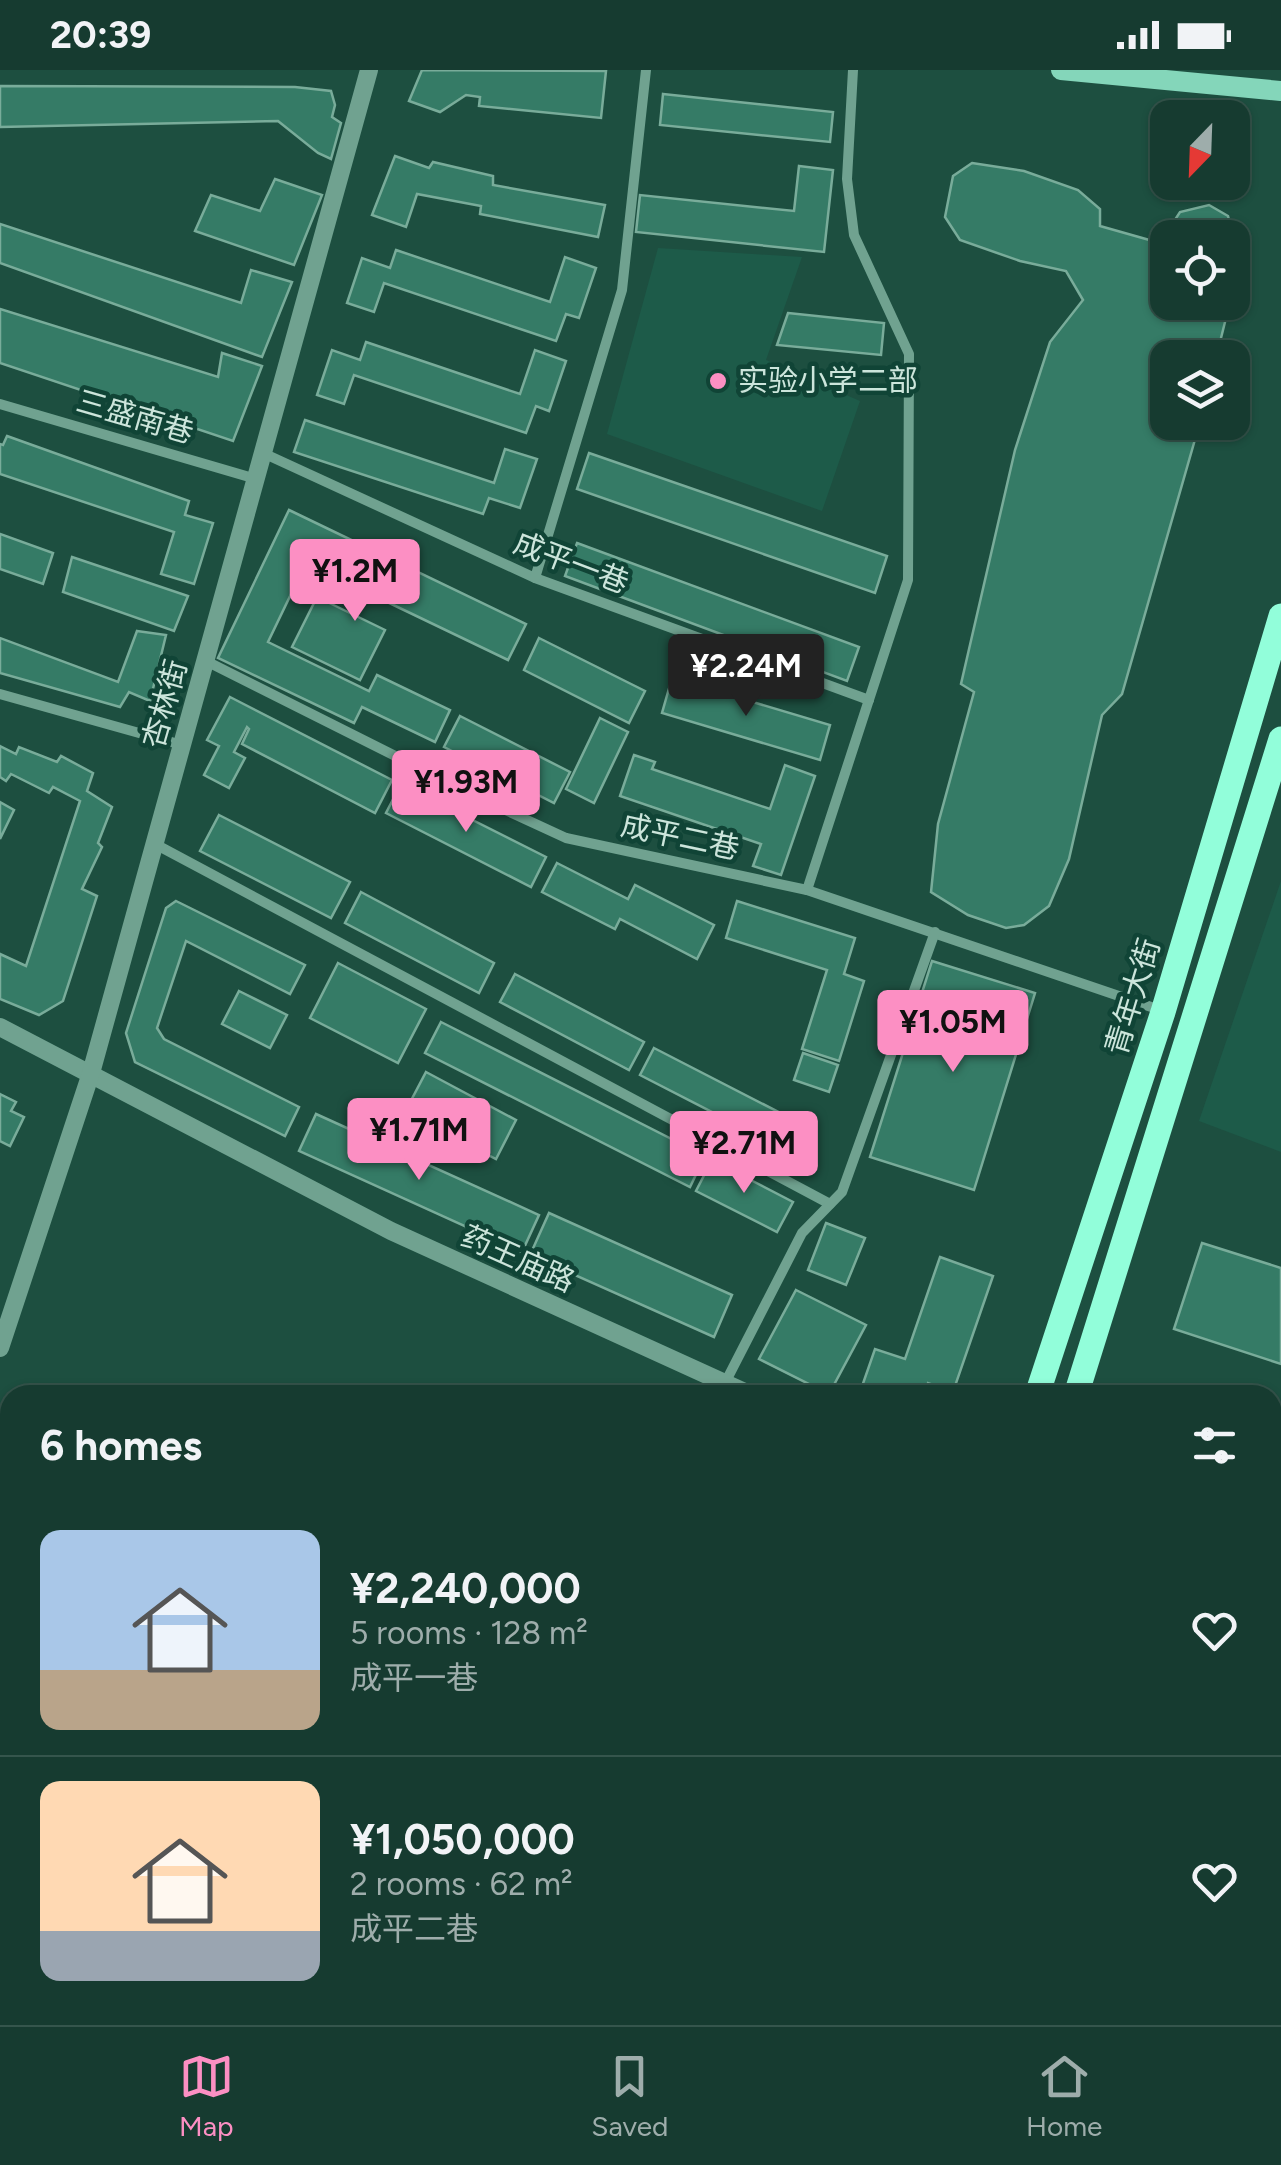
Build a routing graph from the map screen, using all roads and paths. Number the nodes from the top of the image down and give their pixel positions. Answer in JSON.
{"nodes":[{"id":1,"x":370,"y":70,"type":"edge"},
{"id":2,"x":646,"y":70,"type":"edge"},
{"id":3,"x":853,"y":70,"type":"edge"},
{"id":4,"x":1061,"y":70,"type":"edge"},
{"id":5,"x":1281,"y":91,"type":"edge"},
{"id":6,"x":0,"y":404,"type":"edge"},
{"id":7,"x":264,"y":453,"type":"junction"},
{"id":8,"x":256,"y":479,"type":"junction"},
{"id":9,"x":535,"y":578,"type":"junction"},
{"id":10,"x":1281,"y":616,"type":"edge"},
{"id":11,"x":206,"y":661,"type":"junction"},
{"id":12,"x":0,"y":694,"type":"edge"},
{"id":13,"x":869,"y":700,"type":"junction"},
{"id":14,"x":1281,"y":739,"type":"edge"},
{"id":15,"x":182,"y":745,"type":"junction"},
{"id":16,"x":155,"y":844,"type":"junction"},
{"id":17,"x":807,"y":890,"type":"junction"},
{"id":18,"x":935,"y":932,"type":"junction"},
{"id":19,"x":1164,"y":1012,"type":"junction"},
{"id":20,"x":0,"y":1027,"type":"edge"},
{"id":21,"x":91,"y":1073,"type":"junction"},
{"id":22,"x":830,"y":1204,"type":"junction"},
{"id":23,"x":0,"y":1348,"type":"edge"},
{"id":24,"x":724,"y":1383,"type":"junction"},
{"id":25,"x":728,"y":1385,"type":"edge"},
{"id":26,"x":1039,"y":1385,"type":"edge"},
{"id":27,"x":1079,"y":1385,"type":"edge"}],
"edges":[{"from":1,"to":7,"type":"street","name":"杏林街"},
{"from":2,"to":9,"type":"street"},
{"from":3,"to":13,"type":"street"},
{"from":4,"to":5,"type":"main road"},
{"from":6,"to":8,"type":"street","name":"三盛南巷"},
{"from":7,"to":8,"type":"street","name":"杏林街"},
{"from":7,"to":9,"type":"street","name":"成平一巷"},
{"from":8,"to":11,"type":"street","name":"杏林街"},
{"from":9,"to":13,"type":"street","name":"成平一巷"},
{"from":10,"to":19,"type":"main road","name":"青年大街"},
{"from":11,"to":15,"type":"street","name":"杏林街"},
{"from":11,"to":17,"type":"street","name":"成平二巷"},
{"from":12,"to":15,"type":"street"},
{"from":13,"to":17,"type":"street"},
{"from":14,"to":27,"type":"main road"},
{"from":15,"to":16,"type":"street","name":"杏林街"},
{"from":16,"to":21,"type":"street","name":"杏林街"},
{"from":16,"to":22,"type":"street"},
{"from":17,"to":18,"type":"street","name":"成平二巷"},
{"from":18,"to":19,"type":"street","name":"成平二巷"},
{"from":18,"to":22,"type":"street"},
{"from":19,"to":26,"type":"main road","name":"青年大街"},
{"from":20,"to":21,"type":"street","name":"药王庙路"},
{"from":21,"to":23,"type":"street","name":"杏林街"},
{"from":21,"to":24,"type":"street","name":"药王庙路"},
{"from":22,"to":24,"type":"street"},
{"from":24,"to":25,"type":"street","name":"药王庙路"}]}
